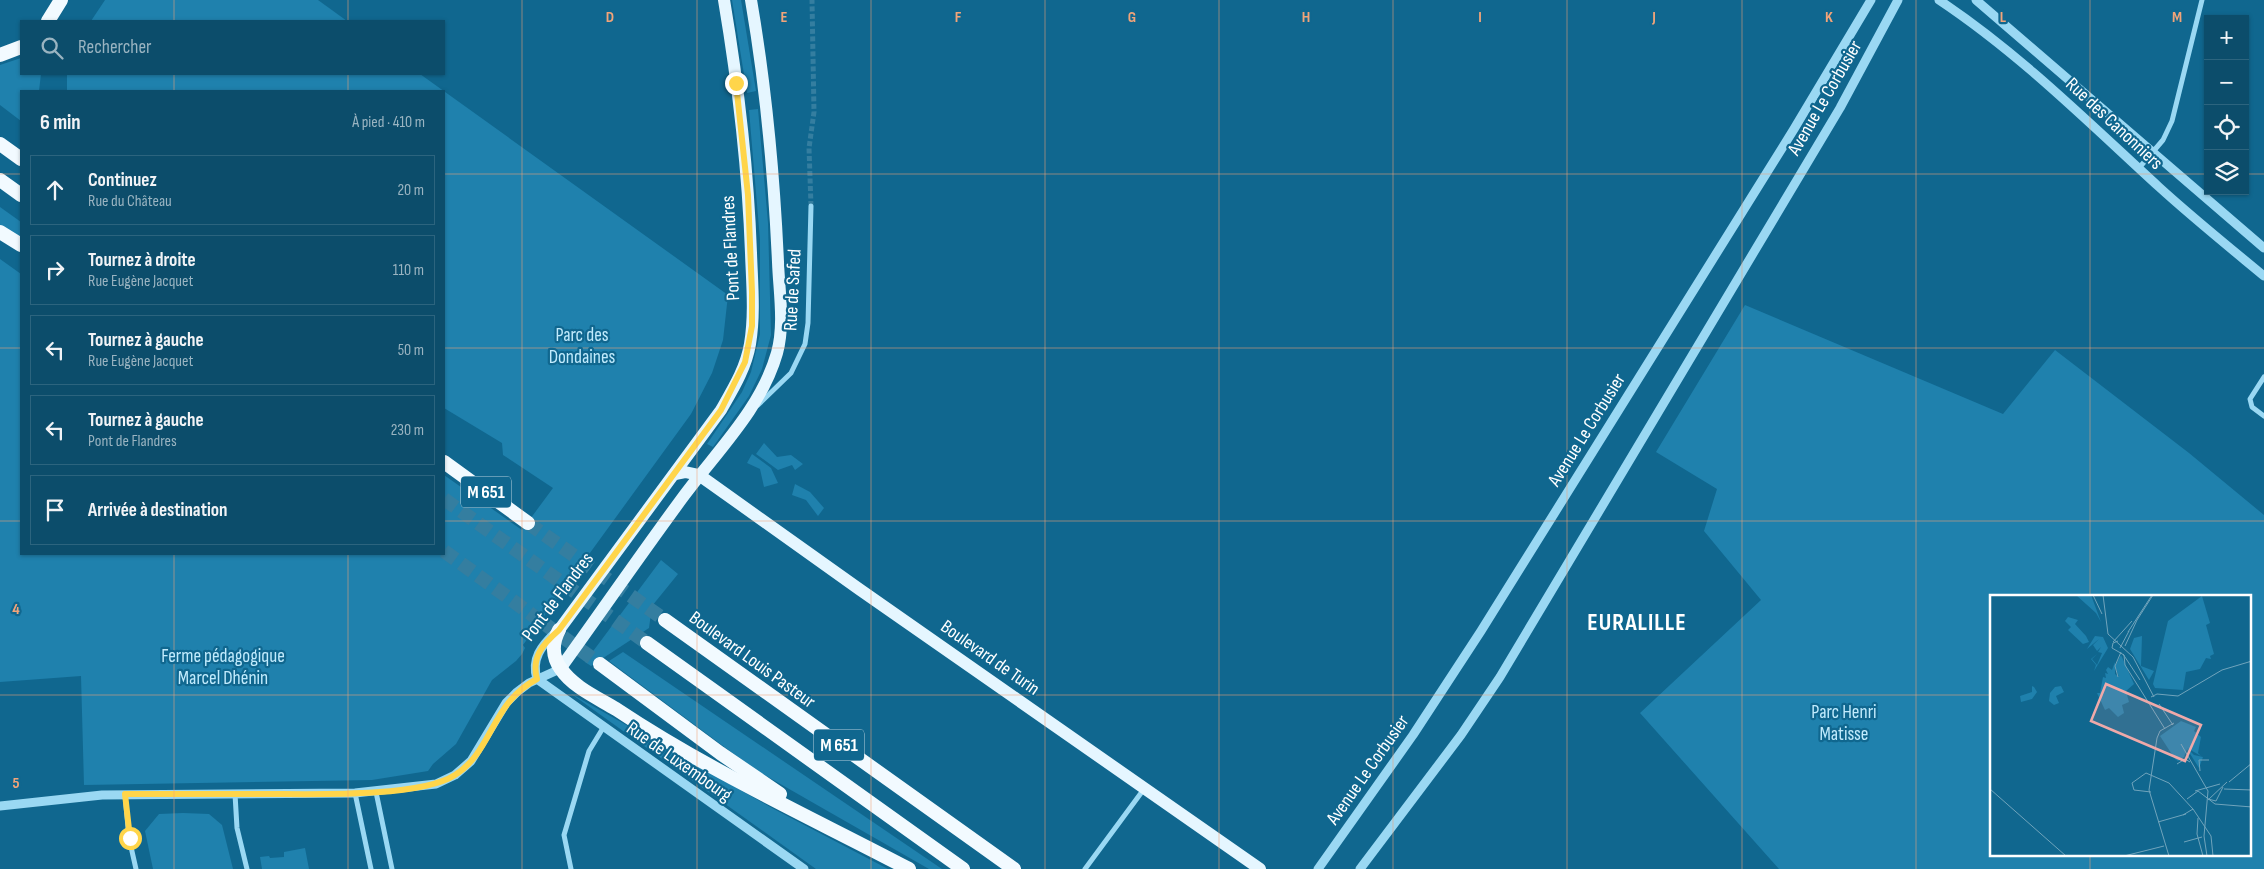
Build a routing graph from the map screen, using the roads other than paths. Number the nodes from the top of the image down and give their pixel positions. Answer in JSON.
{"nodes":[{"id":1,"x":61,"y":0,"type":"edge"},
{"id":2,"x":724,"y":0,"type":"edge"},
{"id":3,"x":751,"y":0,"type":"edge"},
{"id":4,"x":1871,"y":0,"type":"edge"},
{"id":5,"x":1898,"y":0,"type":"edge"},
{"id":6,"x":1939,"y":0,"type":"edge"},
{"id":7,"x":1976,"y":0,"type":"edge"},
{"id":8,"x":2202,"y":0,"type":"edge"},
{"id":9,"x":49,"y":20,"type":"edge"},
{"id":10,"x":20,"y":47,"type":"edge"},
{"id":11,"x":0,"y":56,"type":"edge"},
{"id":12,"x":0,"y":144,"type":"edge"},
{"id":13,"x":2153,"y":153,"type":"junction"},
{"id":14,"x":20,"y":158,"type":"edge"},
{"id":15,"x":2139,"y":168,"type":"junction"},
{"id":16,"x":0,"y":180,"type":"edge"},
{"id":17,"x":20,"y":194,"type":"edge"},
{"id":18,"x":811,"y":206,"type":"tunnel mouth"},
{"id":19,"x":0,"y":232,"type":"edge"},
{"id":20,"x":20,"y":244,"type":"edge"},
{"id":21,"x":2264,"y":248,"type":"edge"},
{"id":22,"x":2264,"y":276,"type":"edge"},
{"id":23,"x":2264,"y":377,"type":"edge"},
{"id":24,"x":748,"y":413,"type":"junction"},
{"id":25,"x":2264,"y":416,"type":"edge"},
{"id":26,"x":445,"y":463,"type":"edge"},
{"id":27,"x":675,"y":474,"type":"junction"},
{"id":28,"x":699,"y":475,"type":"junction"},
{"id":29,"x":528,"y":522,"type":"tunnel mouth"},
{"id":30,"x":665,"y":620,"type":"tunnel mouth"},
{"id":31,"x":559,"y":630,"type":"junction"},
{"id":32,"x":647,"y":643,"type":"tunnel mouth"},
{"id":33,"x":600,"y":664,"type":"tunnel mouth"},
{"id":34,"x":560,"y":669,"type":"junction"},
{"id":35,"x":537,"y":679,"type":"junction"},
{"id":36,"x":603,"y":728,"type":"junction"},
{"id":37,"x":1144,"y":789,"type":"junction"},
{"id":38,"x":376,"y":792,"type":"junction"},
{"id":39,"x":355,"y":793,"type":"junction"},
{"id":40,"x":125,"y":794,"type":"junction"},
{"id":41,"x":234,"y":794,"type":"junction"},
{"id":42,"x":0,"y":806,"type":"edge"},
{"id":43,"x":836,"y":830,"type":"junction"},
{"id":44,"x":1087,"y":867,"type":"edge"},
{"id":45,"x":1318,"y":867,"type":"edge"},
{"id":46,"x":136,"y":869,"type":"edge"},
{"id":47,"x":247,"y":869,"type":"edge"},
{"id":48,"x":371,"y":869,"type":"edge"},
{"id":49,"x":392,"y":869,"type":"edge"},
{"id":50,"x":571,"y":869,"type":"edge"},
{"id":51,"x":804,"y":869,"type":"edge"},
{"id":52,"x":908,"y":869,"type":"edge"},
{"id":53,"x":963,"y":869,"type":"edge"},
{"id":54,"x":1014,"y":869,"type":"edge"},
{"id":55,"x":1260,"y":869,"type":"edge"},
{"id":56,"x":1360,"y":869,"type":"edge"}],
"edges":[{"from":1,"to":9,"type":"highway"},
{"from":2,"to":27,"type":"main road","name":"Pont de Flandres"},
{"from":3,"to":24,"type":"main road"},
{"from":4,"to":45,"type":"street","name":"Avenue Le Corbusier"},
{"from":5,"to":56,"type":"street","name":"Avenue Le Corbusier"},
{"from":6,"to":15,"type":"street","name":"Rue des Canonniers"},
{"from":7,"to":13,"type":"street","name":"Rue des Canonniers"},
{"from":8,"to":13,"type":"street"},
{"from":10,"to":11,"type":"highway"},
{"from":12,"to":14,"type":"highway"},
{"from":13,"to":15,"type":"street"},
{"from":13,"to":21,"type":"street","name":"Rue des Canonniers"},
{"from":15,"to":22,"type":"street","name":"Rue des Canonniers"},
{"from":16,"to":17,"type":"highway"},
{"from":18,"to":24,"type":"street","name":"Rue de Safed"},
{"from":19,"to":20,"type":"highway"},
{"from":23,"to":25,"type":"street"},
{"from":24,"to":28,"type":"main road"},
{"from":26,"to":29,"type":"highway","number":"M 651"},
{"from":27,"to":28,"type":"main road"},
{"from":27,"to":31,"type":"main road","name":"Pont de Flandres"},
{"from":28,"to":34,"type":"main road"},
{"from":28,"to":37,"type":"main road","name":"Boulevard de Turin"},
{"from":30,"to":54,"type":"highway","name":"Boulevard Louis Pasteur","number":"M 651"},
{"from":31,"to":34,"type":"highway"},
{"from":31,"to":35,"type":"street","name":"Pont de Flandres"},
{"from":32,"to":53,"type":"highway","number":"M 651"},
{"from":33,"to":43,"type":"highway"},
{"from":34,"to":35,"type":"street"},
{"from":34,"to":43,"type":"highway"},
{"from":35,"to":36,"type":"street","name":"Rue de Luxembourg"},
{"from":35,"to":38,"type":"street"},
{"from":36,"to":50,"type":"street"},
{"from":36,"to":51,"type":"street","name":"Rue de Luxembourg"},
{"from":37,"to":44,"type":"street"},
{"from":37,"to":55,"type":"main road","name":"Boulevard de Turin"},
{"from":38,"to":39,"type":"street"},
{"from":38,"to":49,"type":"street"},
{"from":39,"to":41,"type":"street"},
{"from":39,"to":48,"type":"street"},
{"from":40,"to":41,"type":"street"},
{"from":40,"to":42,"type":"street"},
{"from":40,"to":46,"type":"street"},
{"from":41,"to":47,"type":"street"},
{"from":43,"to":52,"type":"highway"}]}
